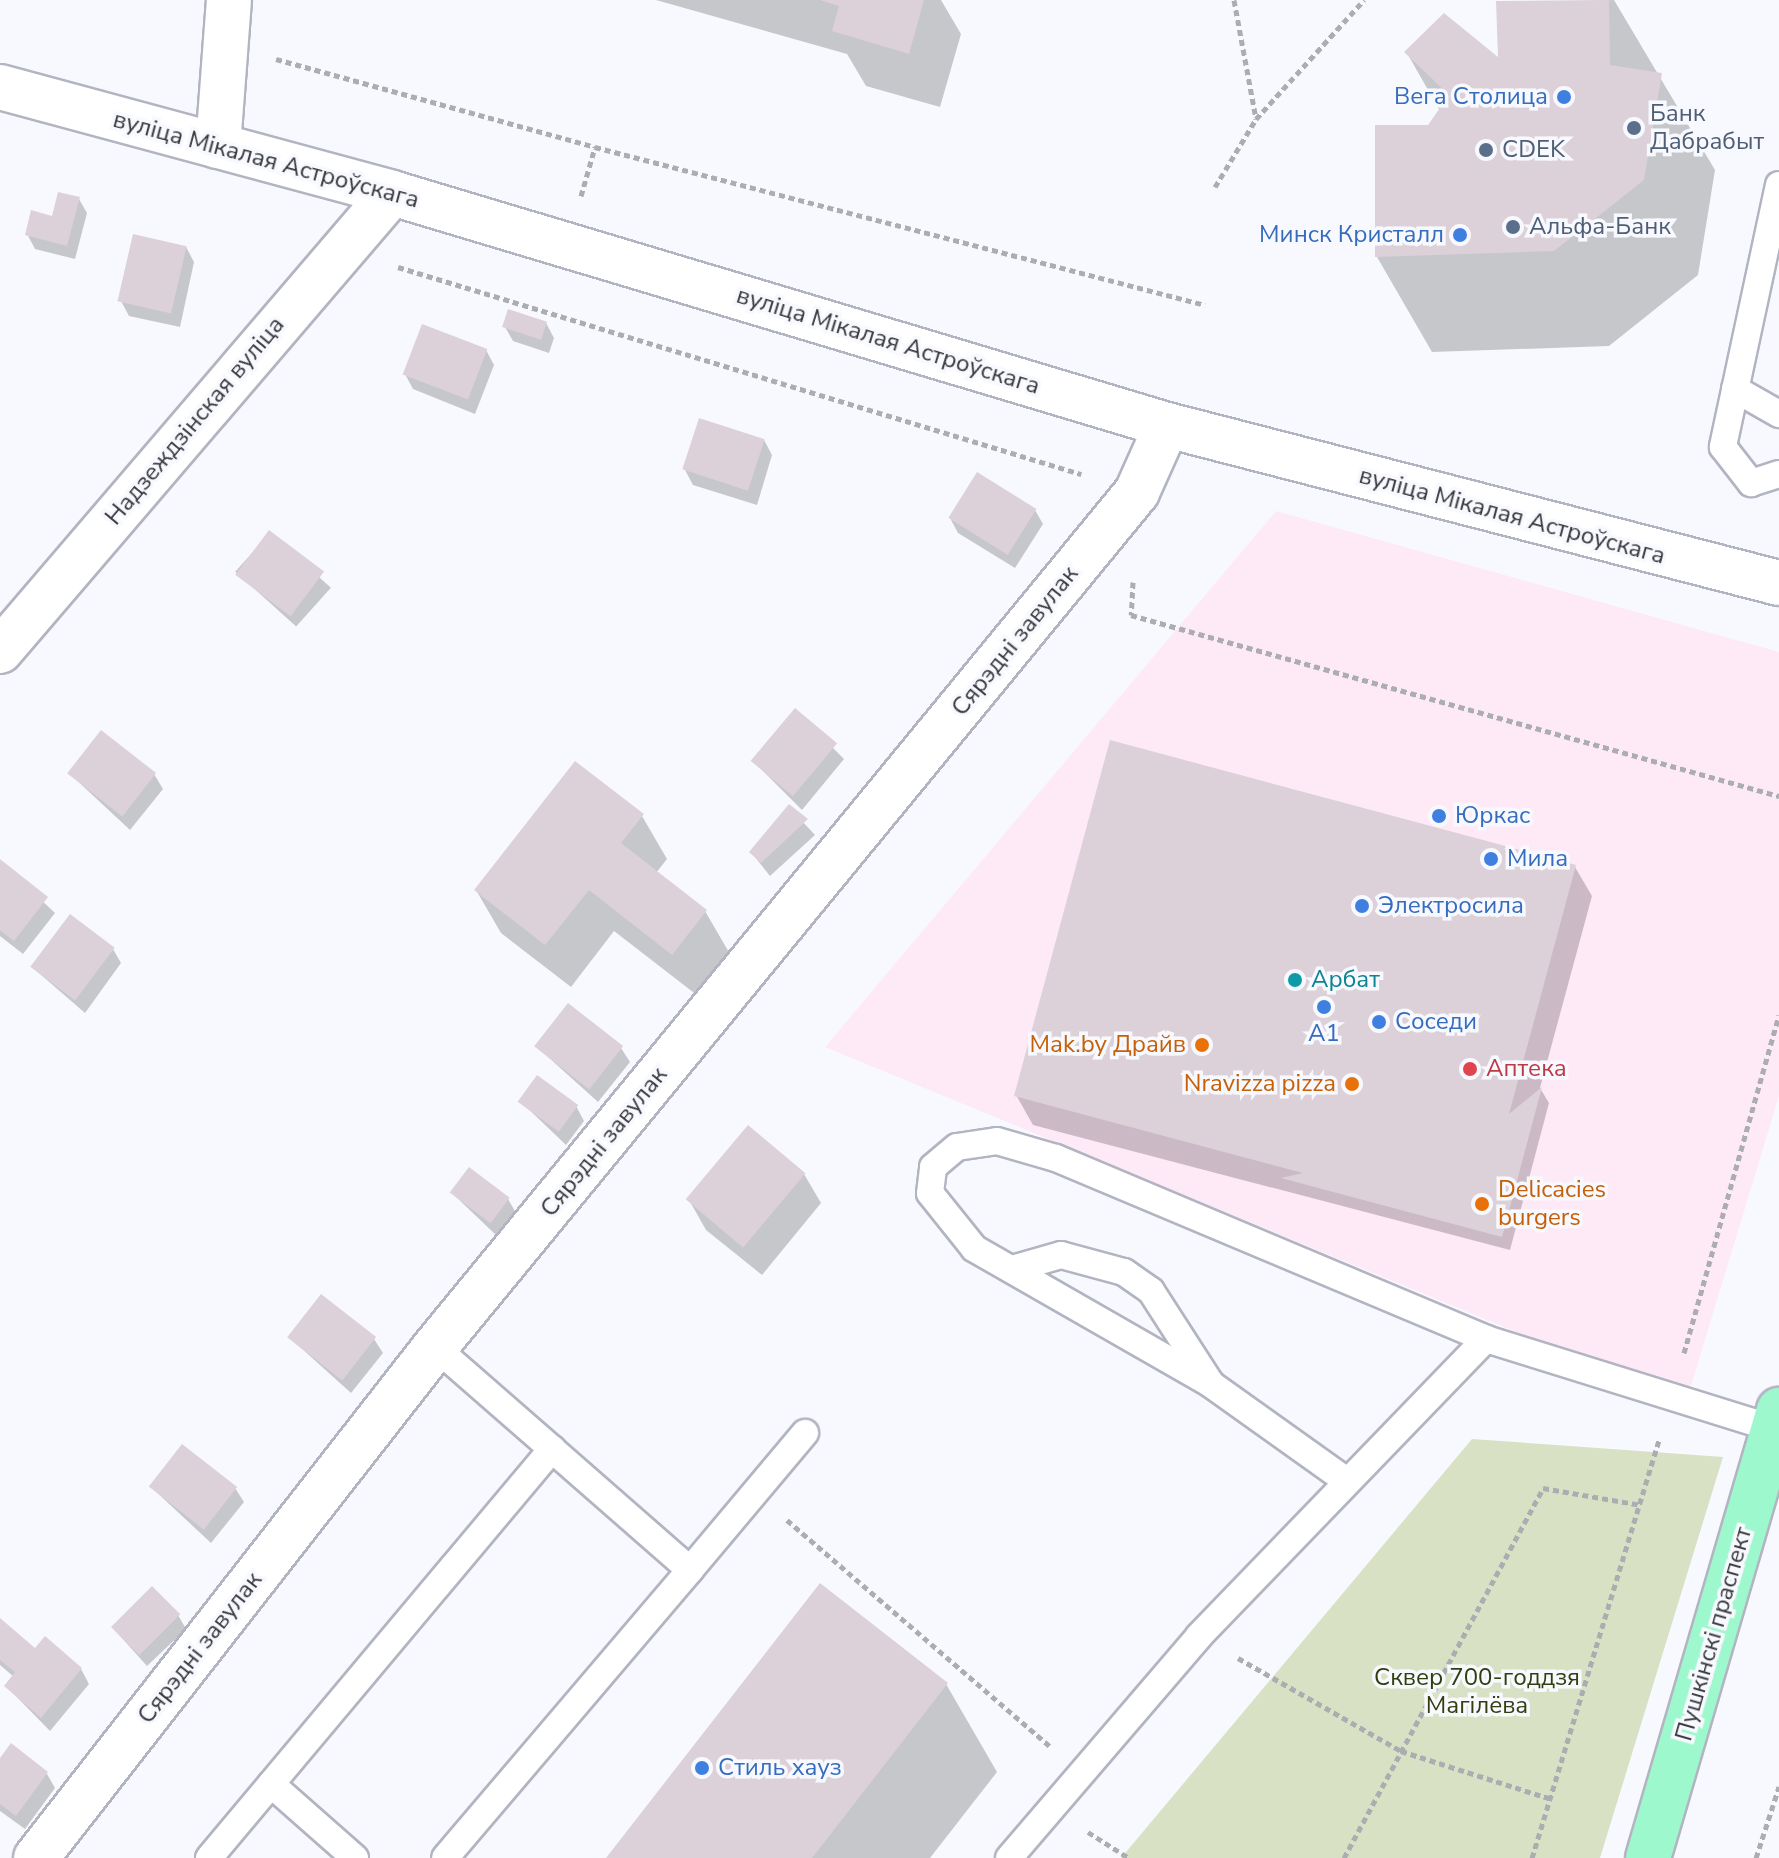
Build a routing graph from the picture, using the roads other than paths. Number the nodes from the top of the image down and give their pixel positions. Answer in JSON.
{"nodes":[{"id":1,"x":229,"y":0,"type":"edge"},
{"id":2,"x":0,"y":87,"type":"edge"},
{"id":3,"x":218,"y":146,"type":"junction"},
{"id":4,"x":1779,"y":185,"type":"edge"},
{"id":5,"x":392,"y":193,"type":"junction"},
{"id":6,"x":1735,"y":389,"type":"junction"},
{"id":7,"x":1779,"y":414,"type":"edge"},
{"id":8,"x":1167,"y":425,"type":"junction"},
{"id":9,"x":1779,"y":474,"type":"edge"},
{"id":10,"x":1779,"y":583,"type":"edge"},
{"id":11,"x":0,"y":651,"type":"edge"},
{"id":12,"x":1012,"y":1269,"type":"junction"},
{"id":13,"x":1486,"y":1339,"type":"junction"},
{"id":14,"x":435,"y":1347,"type":"junction"},
{"id":15,"x":1211,"y":1384,"type":"junction"},
{"id":16,"x":1777,"y":1423,"type":"edge"},
{"id":17,"x":805,"y":1433,"type":"dead end"},
{"id":18,"x":552,"y":1449,"type":"junction"},
{"id":19,"x":1344,"y":1479,"type":"junction"},
{"id":20,"x":690,"y":1570,"type":"junction"},
{"id":21,"x":271,"y":1784,"type":"junction"},
{"id":22,"x":36,"y":1858,"type":"edge"},
{"id":23,"x":209,"y":1858,"type":"edge"},
{"id":24,"x":355,"y":1858,"type":"edge"},
{"id":25,"x":445,"y":1858,"type":"edge"},
{"id":26,"x":1009,"y":1858,"type":"edge"},
{"id":27,"x":1648,"y":1858,"type":"edge"}],
"edges":[{"from":1,"to":3,"type":"street"},
{"from":2,"to":3,"type":"street","name":"вуліца Мікалая Астроўскага"},
{"from":3,"to":5,"type":"street","name":"вуліца Мікалая Астроўскага"},
{"from":4,"to":6,"type":"lane"},
{"from":5,"to":8,"type":"street","name":"вуліца Мікалая Астроўскага"},
{"from":5,"to":11,"type":"street","name":"Надзеждзінская вуліца"},
{"from":6,"to":7,"type":"lane"},
{"from":6,"to":9,"type":"lane"},
{"from":8,"to":10,"type":"street","name":"вуліца Мікалая Астроўскага"},
{"from":8,"to":14,"type":"street","name":"Сярэдні завулак"},
{"from":12,"to":13,"type":"lane"},
{"from":12,"to":15,"type":"lane"},
{"from":12,"to":15,"type":"lane"},
{"from":13,"to":16,"type":"lane"},
{"from":13,"to":19,"type":"lane"},
{"from":14,"to":18,"type":"lane"},
{"from":14,"to":22,"type":"street","name":"Сярэдні завулак"},
{"from":15,"to":19,"type":"lane"},
{"from":16,"to":27,"type":"main road","name":"Пушкінскі праспект"},
{"from":17,"to":20,"type":"lane"},
{"from":18,"to":20,"type":"lane"},
{"from":18,"to":21,"type":"lane"},
{"from":19,"to":26,"type":"lane"},
{"from":20,"to":25,"type":"lane"},
{"from":21,"to":23,"type":"lane"},
{"from":21,"to":24,"type":"lane"}]}
